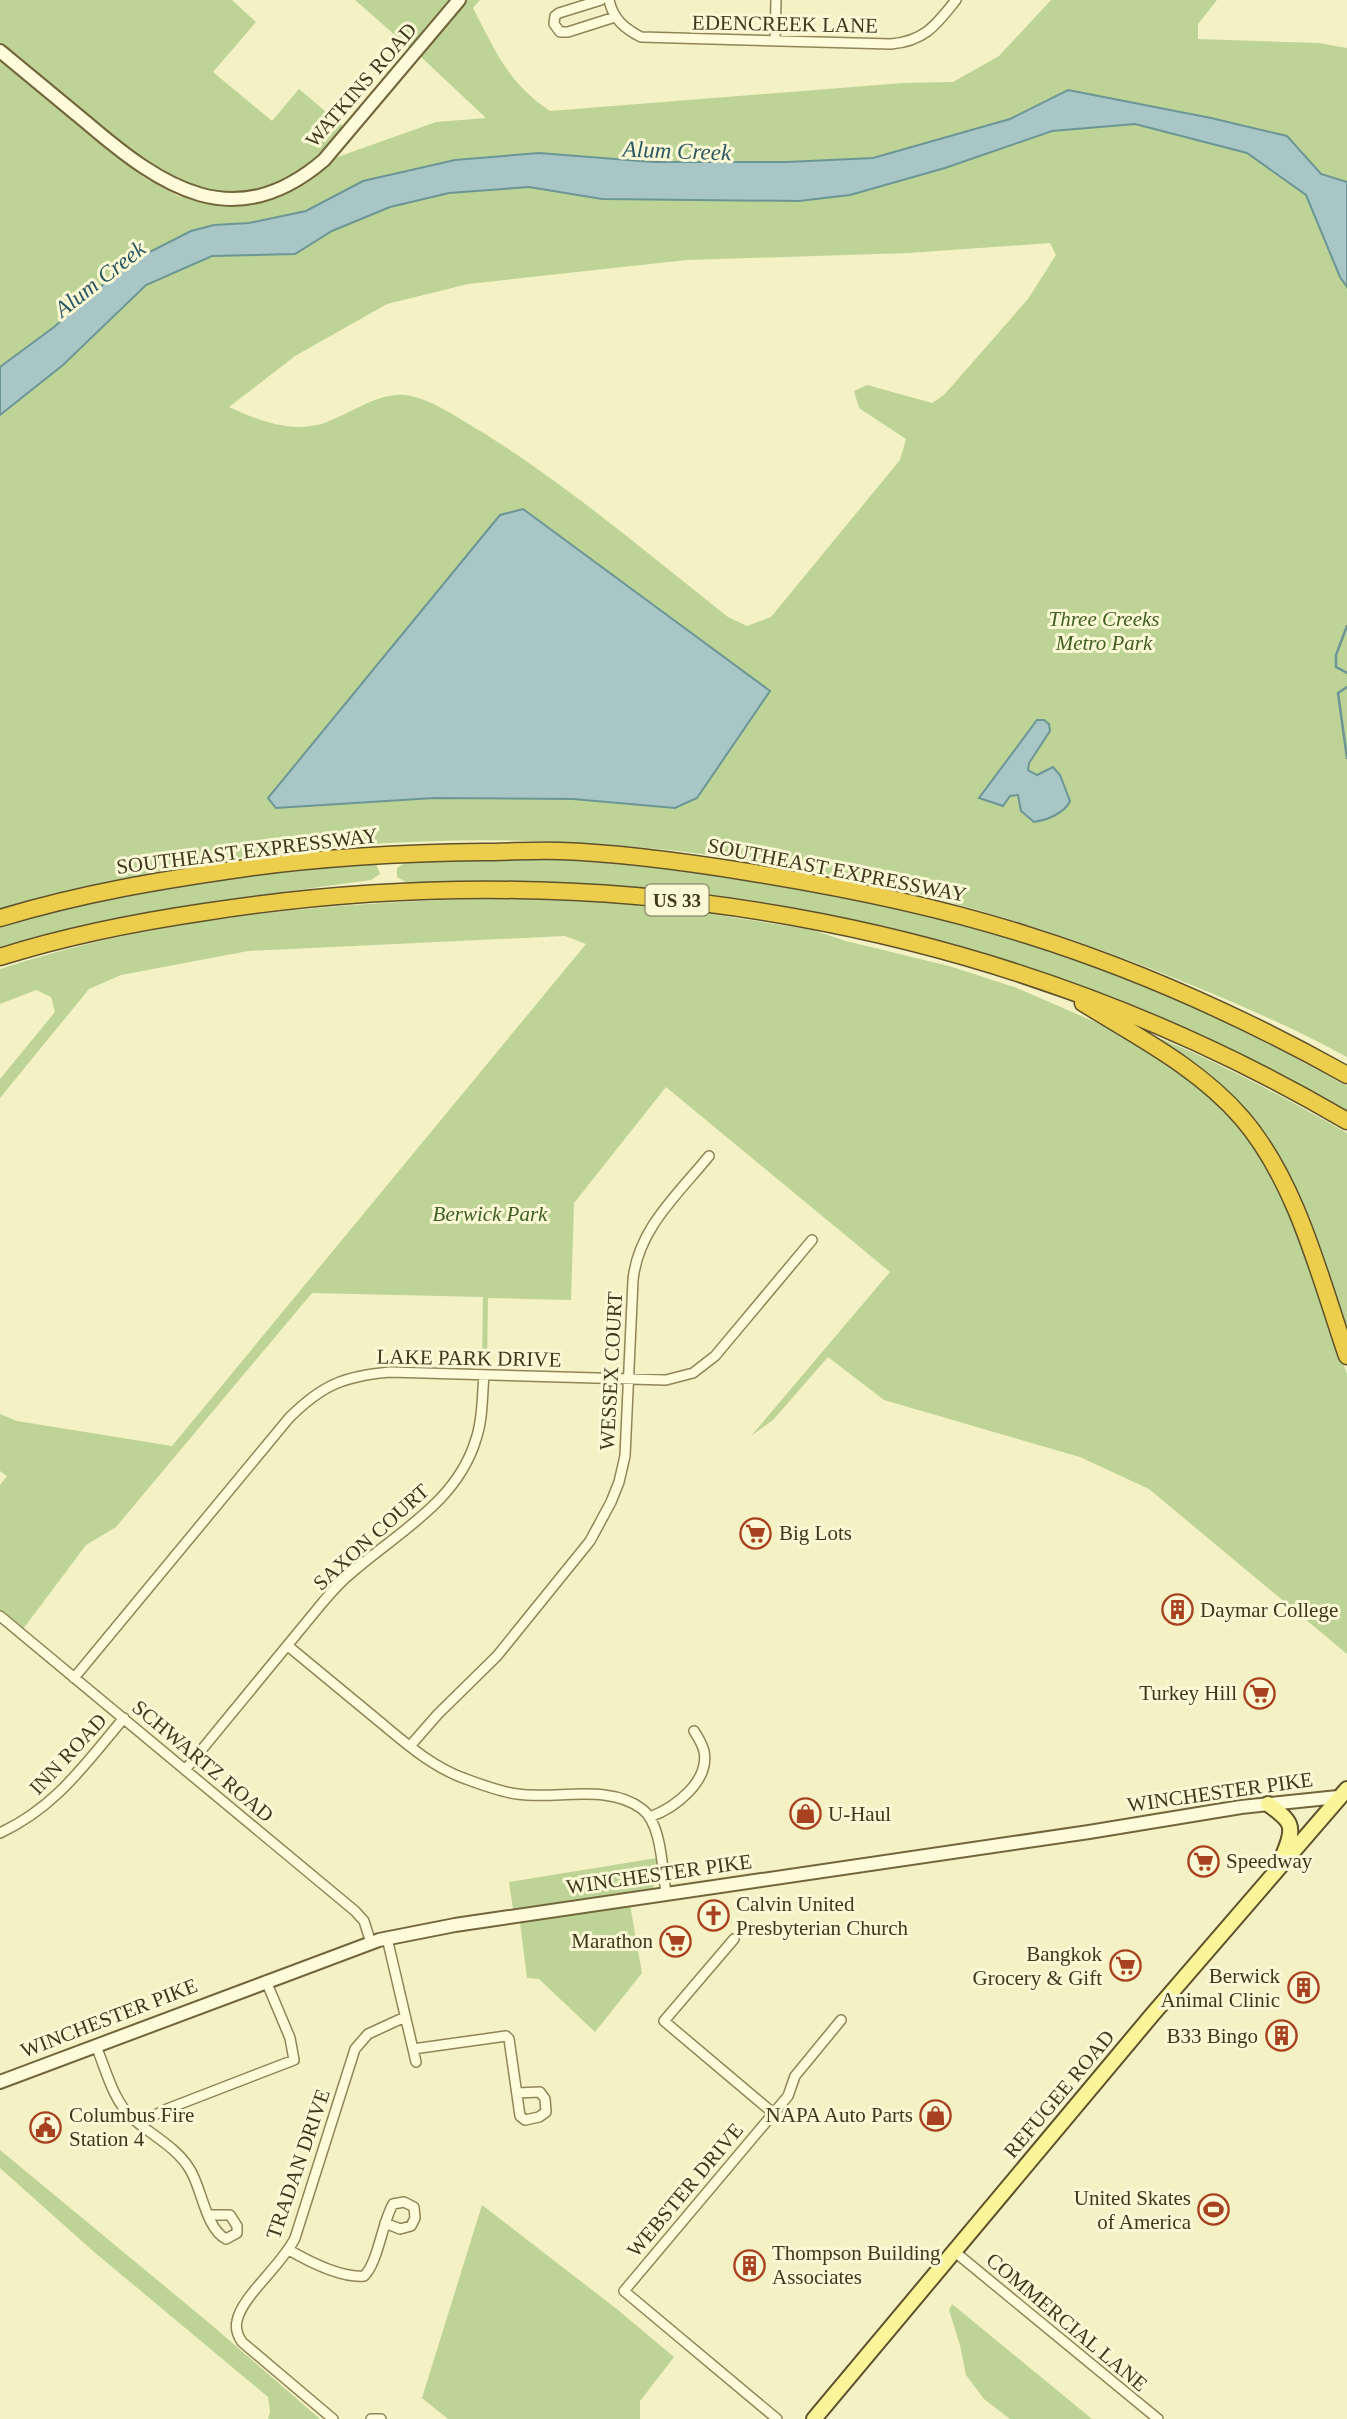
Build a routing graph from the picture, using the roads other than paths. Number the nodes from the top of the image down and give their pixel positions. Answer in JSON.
{"nodes":[{"id":1,"x":459,"y":0,"type":"edge"},
{"id":2,"x":601,"y":0,"type":"edge"},
{"id":3,"x":776,"y":0,"type":"edge"},
{"id":4,"x":956,"y":0,"type":"edge"},
{"id":5,"x":610,"y":3,"type":"edge"},
{"id":6,"x":615,"y":17,"type":"junction"},
{"id":7,"x":775,"y":41,"type":"junction"},
{"id":8,"x":0,"y":51,"type":"edge"},
{"id":9,"x":0,"y":918,"type":"edge"},
{"id":10,"x":0,"y":957,"type":"edge"},
{"id":11,"x":1054,"y":985,"type":"junction"},
{"id":12,"x":1287,"y":1042,"type":"junction"},
{"id":13,"x":1347,"y":1063,"type":"edge"},
{"id":14,"x":1347,"y":1075,"type":"edge"},
{"id":15,"x":1347,"y":1121,"type":"edge"},
{"id":16,"x":709,"y":1156,"type":"dead end"},
{"id":17,"x":812,"y":1240,"type":"dead end"},
{"id":18,"x":1347,"y":1356,"type":"edge"},
{"id":19,"x":484,"y":1375,"type":"junction"},
{"id":20,"x":630,"y":1379,"type":"junction"},
{"id":21,"x":0,"y":1616,"type":"edge"},
{"id":22,"x":288,"y":1646,"type":"junction"},
{"id":23,"x":75,"y":1678,"type":"junction"},
{"id":24,"x":124,"y":1718,"type":"junction"},
{"id":25,"x":694,"y":1731,"type":"dead end"},
{"id":26,"x":410,"y":1746,"type":"junction"},
{"id":27,"x":185,"y":1770,"type":"junction"},
{"id":28,"x":1347,"y":1782,"type":"edge"},
{"id":29,"x":1344,"y":1794,"type":"edge"},
{"id":30,"x":1268,"y":1804,"type":"junction"},
{"id":31,"x":650,"y":1817,"type":"junction"},
{"id":32,"x":0,"y":1833,"type":"edge"},
{"id":33,"x":1279,"y":1866,"type":"junction"},
{"id":34,"x":666,"y":1893,"type":"junction"},
{"id":35,"x":387,"y":1938,"type":"junction"},
{"id":36,"x":734,"y":1940,"type":"dead end"},
{"id":37,"x":371,"y":1942,"type":"junction"},
{"id":38,"x":267,"y":1981,"type":"junction"},
{"id":39,"x":405,"y":2017,"type":"junction"},
{"id":40,"x":841,"y":2020,"type":"dead end"},
{"id":41,"x":96,"y":2046,"type":"junction"},
{"id":42,"x":414,"y":2049,"type":"junction"},
{"id":43,"x":416,"y":2062,"type":"dead end"},
{"id":44,"x":0,"y":2082,"type":"edge"},
{"id":45,"x":517,"y":2093,"type":"dead end"},
{"id":46,"x":774,"y":2113,"type":"junction"},
{"id":47,"x":139,"y":2123,"type":"junction"},
{"id":48,"x":208,"y":2215,"type":"dead end"},
{"id":49,"x":385,"y":2223,"type":"dead end"},
{"id":50,"x":289,"y":2250,"type":"junction"},
{"id":51,"x":954,"y":2252,"type":"junction"},
{"id":52,"x":333,"y":2419,"type":"edge"},
{"id":53,"x":371,"y":2419,"type":"edge"},
{"id":54,"x":381,"y":2419,"type":"edge"},
{"id":55,"x":777,"y":2419,"type":"edge"},
{"id":56,"x":814,"y":2419,"type":"edge"},
{"id":57,"x":1158,"y":2419,"type":"edge"}],
"edges":[{"from":1,"to":8,"type":"main road","name":"WATKINS ROAD"},
{"from":2,"to":6,"type":"street"},
{"from":3,"to":7,"type":"street"},
{"from":4,"to":7,"type":"street","name":"EDENCREEK LANE"},
{"from":5,"to":6,"type":"street"},
{"from":6,"to":7,"type":"street","name":"EDENCREEK LANE"},
{"from":9,"to":12,"type":"highway","name":"SOUTHEAST EXPRESSWAY","number":"US 33"},
{"from":10,"to":11,"type":"highway","number":"US 33"},
{"from":11,"to":15,"type":"highway","number":"US 33"},
{"from":11,"to":18,"type":"highway"},
{"from":12,"to":13,"type":"highway"},
{"from":12,"to":14,"type":"highway","name":"SOUTHEAST EXPRESSWAY","number":"US 33"},
{"from":16,"to":20,"type":"street","name":"WESSEX COURT"},
{"from":17,"to":20,"type":"street","name":"LAKE PARK DRIVE"},
{"from":19,"to":20,"type":"street","name":"LAKE PARK DRIVE"},
{"from":19,"to":22,"type":"street","name":"SAXON COURT"},
{"from":19,"to":23,"type":"street","name":"LAKE PARK DRIVE"},
{"from":20,"to":26,"type":"street","name":"WESSEX COURT"},
{"from":21,"to":23,"type":"street","name":"SCHWARTZ ROAD"},
{"from":22,"to":26,"type":"street"},
{"from":22,"to":27,"type":"street","name":"SAXON COURT"},
{"from":23,"to":24,"type":"street","name":"SCHWARTZ ROAD"},
{"from":24,"to":27,"type":"street","name":"SCHWARTZ ROAD"},
{"from":24,"to":32,"type":"street","name":"INN ROAD"},
{"from":25,"to":31,"type":"street"},
{"from":26,"to":31,"type":"street"},
{"from":27,"to":37,"type":"street","name":"SCHWARTZ ROAD"},
{"from":28,"to":29,"type":"main road","name":"REFUGEE ROAD"},
{"from":29,"to":30,"type":"main road","name":"WINCHESTER PIKE"},
{"from":29,"to":33,"type":"main road","name":"REFUGEE ROAD"},
{"from":30,"to":33,"type":"main road"},
{"from":30,"to":34,"type":"main road","name":"WINCHESTER PIKE"},
{"from":31,"to":34,"type":"street"},
{"from":33,"to":51,"type":"main road","name":"REFUGEE ROAD"},
{"from":34,"to":35,"type":"main road","name":"WINCHESTER PIKE"},
{"from":35,"to":37,"type":"main road","name":"WINCHESTER PIKE"},
{"from":35,"to":39,"type":"street"},
{"from":36,"to":46,"type":"street"},
{"from":37,"to":38,"type":"main road","name":"WINCHESTER PIKE"},
{"from":38,"to":41,"type":"main road","name":"WINCHESTER PIKE"},
{"from":38,"to":47,"type":"street"},
{"from":39,"to":42,"type":"street"},
{"from":39,"to":50,"type":"street","name":"TRADAN DRIVE"},
{"from":40,"to":46,"type":"street","name":"WEBSTER DRIVE"},
{"from":41,"to":44,"type":"main road","name":"WINCHESTER PIKE"},
{"from":41,"to":47,"type":"street"},
{"from":42,"to":43,"type":"street"},
{"from":42,"to":45,"type":"street"},
{"from":46,"to":55,"type":"street","name":"WEBSTER DRIVE"},
{"from":47,"to":48,"type":"street"},
{"from":49,"to":50,"type":"street"},
{"from":50,"to":52,"type":"street","name":"TRADAN DRIVE"},
{"from":51,"to":56,"type":"main road","name":"REFUGEE ROAD"},
{"from":51,"to":57,"type":"street","name":"COMMERCIAL LANE"},
{"from":53,"to":54,"type":"street"}]}
